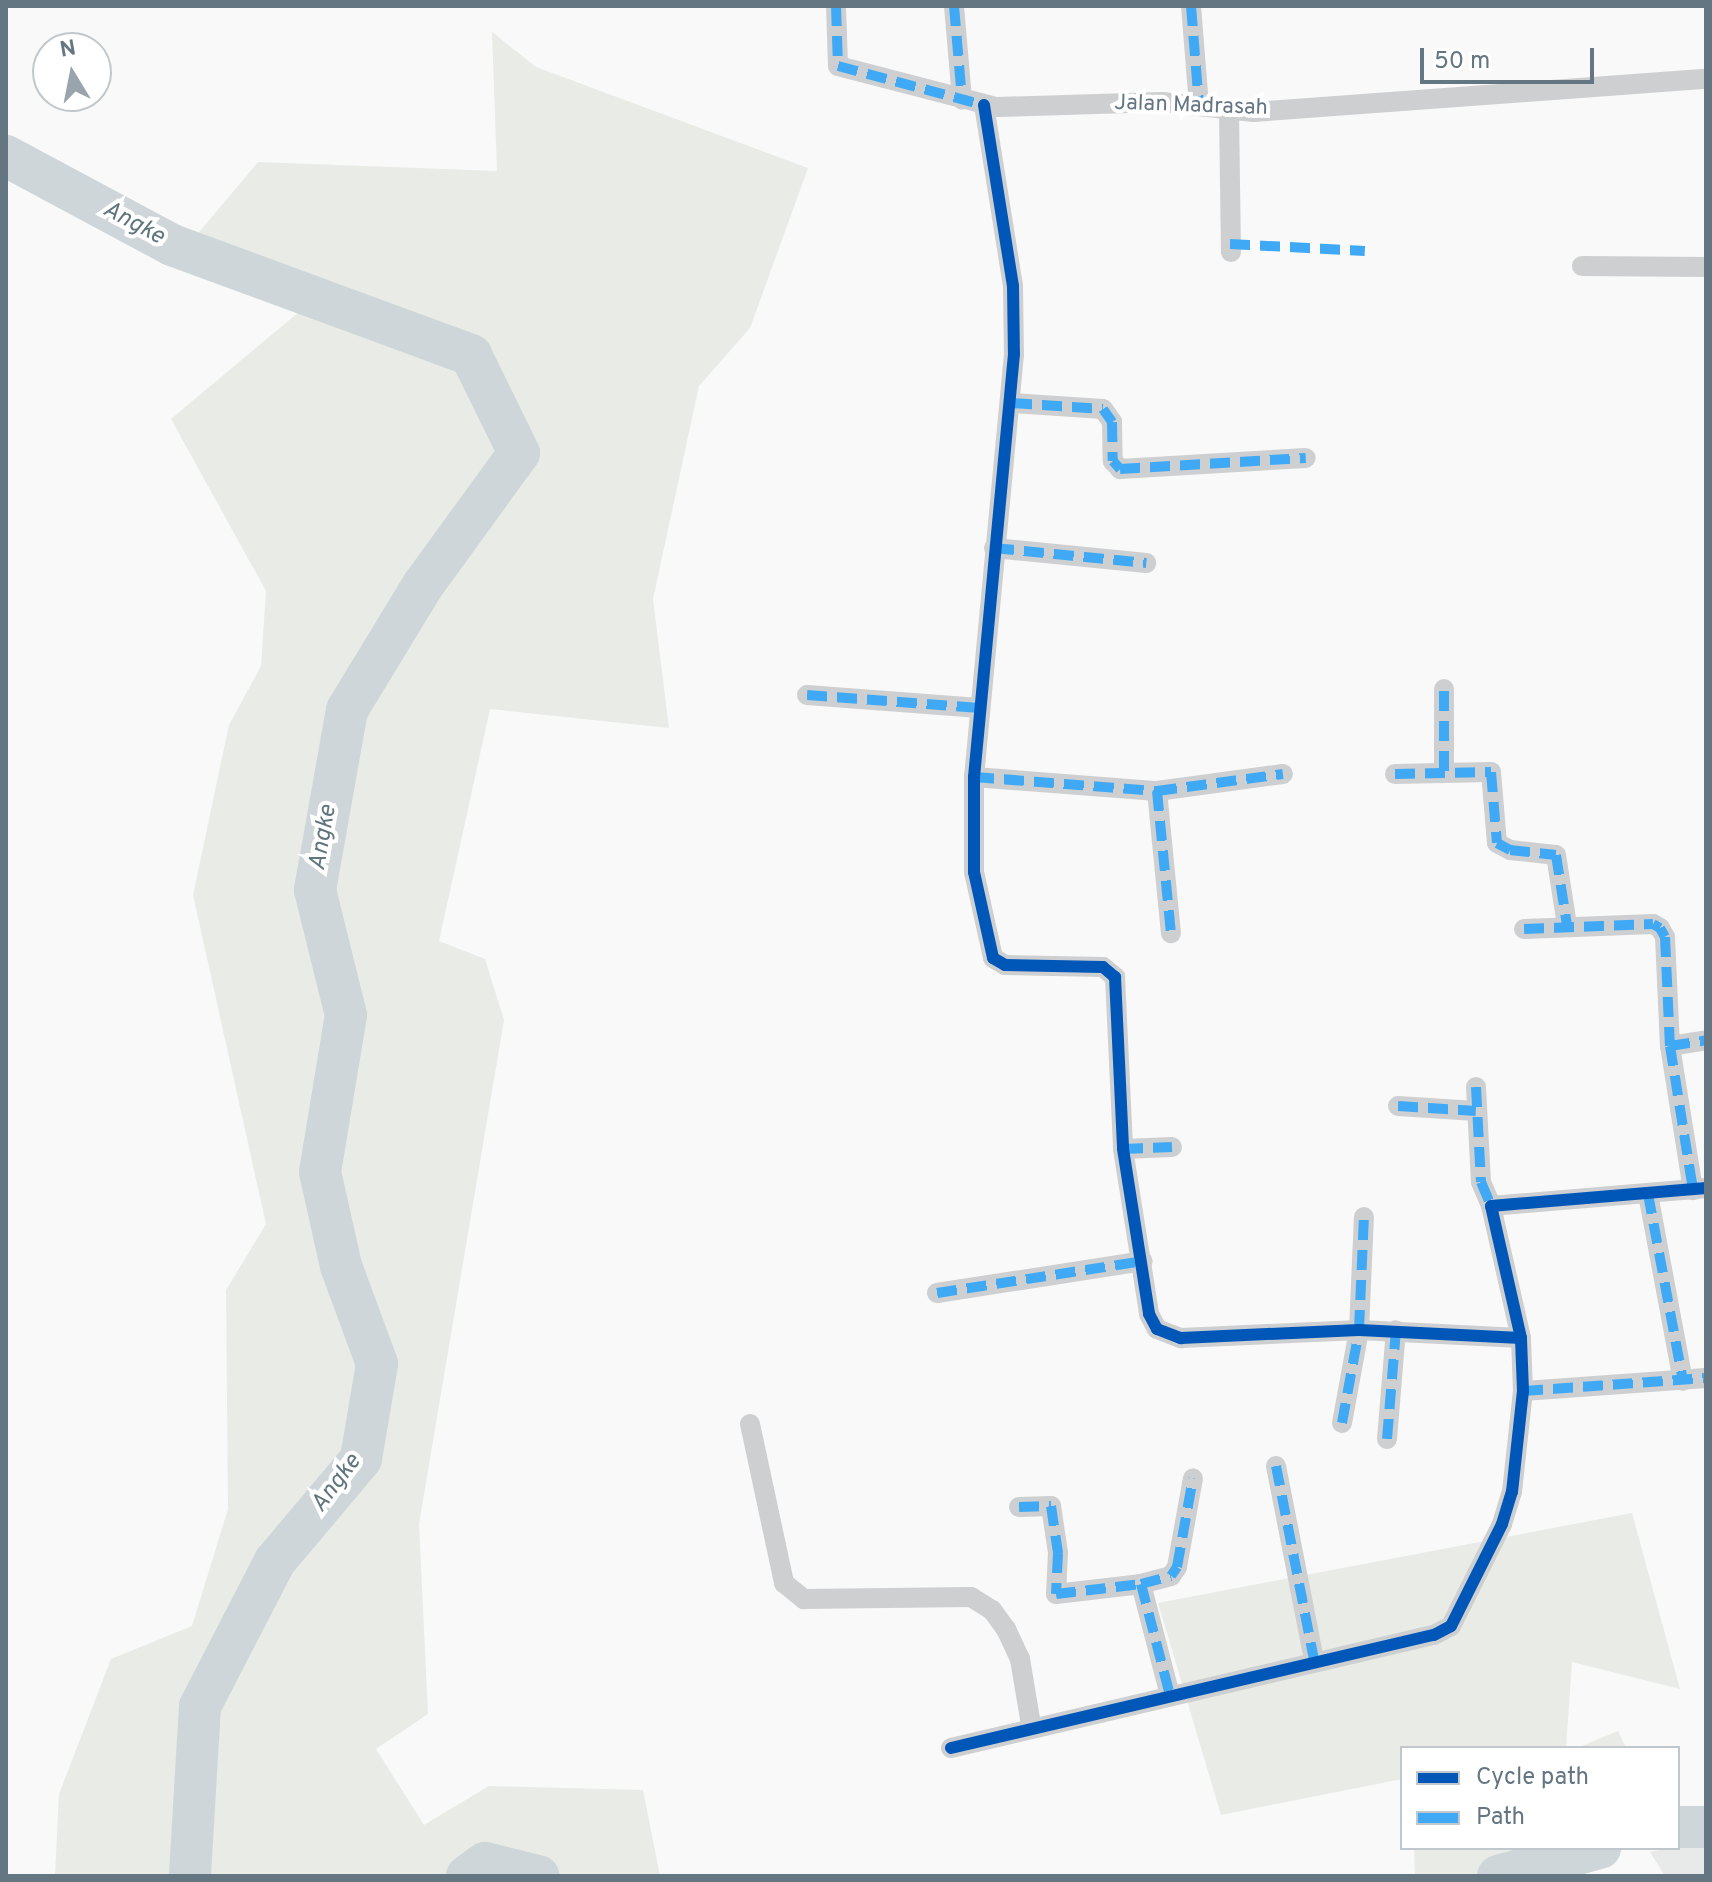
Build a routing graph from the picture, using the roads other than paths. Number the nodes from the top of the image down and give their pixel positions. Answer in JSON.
{"nodes":[{"id":1,"x":836,"y":6,"type":"edge"},
{"id":2,"x":954,"y":6,"type":"edge"},
{"id":3,"x":1191,"y":6,"type":"edge"},
{"id":4,"x":1706,"y":79,"type":"edge"},
{"id":5,"x":962,"y":100,"type":"junction"},
{"id":6,"x":984,"y":105,"type":"junction"},
{"id":7,"x":1199,"y":105,"type":"junction"},
{"id":8,"x":1229,"y":111,"type":"junction"},
{"id":9,"x":1231,"y":252,"type":"dead end"},
{"id":10,"x":1582,"y":266,"type":"dead end"},
{"id":11,"x":1706,"y":267,"type":"edge"},
{"id":12,"x":1012,"y":403,"type":"junction"},
{"id":13,"x":1306,"y":458,"type":"dead end"},
{"id":14,"x":994,"y":548,"type":"junction"},
{"id":15,"x":1146,"y":563,"type":"dead end"},
{"id":16,"x":1444,"y":689,"type":"dead end"},
{"id":17,"x":807,"y":695,"type":"dead end"},
{"id":18,"x":980,"y":708,"type":"junction"},
{"id":19,"x":1444,"y":771,"type":"junction"},
{"id":20,"x":1283,"y":774,"type":"dead end"},
{"id":21,"x":1395,"y":774,"type":"dead end"},
{"id":22,"x":974,"y":777,"type":"junction"},
{"id":23,"x":1157,"y":791,"type":"junction"},
{"id":24,"x":1567,"y":925,"type":"junction"},
{"id":25,"x":1524,"y":929,"type":"dead end"},
{"id":26,"x":1171,"y":933,"type":"dead end"},
{"id":27,"x":1706,"y":1040,"type":"edge"},
{"id":28,"x":1670,"y":1046,"type":"junction"},
{"id":29,"x":1476,"y":1087,"type":"dead end"},
{"id":30,"x":1398,"y":1106,"type":"dead end"},
{"id":31,"x":1476,"y":1111,"type":"junction"},
{"id":32,"x":1172,"y":1147,"type":"dead end"},
{"id":33,"x":1123,"y":1149,"type":"junction"},
{"id":34,"x":1699,"y":1189,"type":"edge"},
{"id":35,"x":1648,"y":1194,"type":"junction"},
{"id":36,"x":1491,"y":1206,"type":"junction"},
{"id":37,"x":1364,"y":1217,"type":"dead end"},
{"id":38,"x":1143,"y":1261,"type":"junction"},
{"id":39,"x":937,"y":1293,"type":"dead end"},
{"id":40,"x":1359,"y":1330,"type":"junction"},
{"id":41,"x":1396,"y":1330,"type":"junction"},
{"id":42,"x":1521,"y":1338,"type":"junction"},
{"id":43,"x":1706,"y":1378,"type":"edge"},
{"id":44,"x":1683,"y":1381,"type":"junction"},
{"id":45,"x":1523,"y":1391,"type":"junction"},
{"id":46,"x":1342,"y":1423,"type":"dead end"},
{"id":47,"x":750,"y":1424,"type":"dead end"},
{"id":48,"x":1387,"y":1439,"type":"dead end"},
{"id":49,"x":1276,"y":1466,"type":"dead end"},
{"id":50,"x":1193,"y":1478,"type":"dead end"},
{"id":51,"x":1019,"y":1507,"type":"dead end"},
{"id":52,"x":1141,"y":1584,"type":"junction"},
{"id":53,"x":1314,"y":1659,"type":"junction"},
{"id":54,"x":1170,"y":1695,"type":"junction"},
{"id":55,"x":1031,"y":1725,"type":"junction"},
{"id":56,"x":951,"y":1748,"type":"dead end"}],
"edges":[{"from":1,"to":5,"type":"street","name":"Jalan Madrasah"},
{"from":2,"to":5,"type":"street"},
{"from":3,"to":7,"type":"street"},
{"from":4,"to":8,"type":"street","name":"Jalan Madrasah"},
{"from":5,"to":6,"type":"street","name":"Jalan Madrasah"},
{"from":6,"to":7,"type":"street","name":"Jalan Madrasah"},
{"from":6,"to":12,"type":"street"},
{"from":7,"to":8,"type":"street","name":"Jalan Madrasah"},
{"from":8,"to":9,"type":"street"},
{"from":10,"to":11,"type":"street"},
{"from":12,"to":13,"type":"street"},
{"from":12,"to":14,"type":"street"},
{"from":14,"to":15,"type":"street"},
{"from":14,"to":18,"type":"street"},
{"from":16,"to":19,"type":"street"},
{"from":17,"to":18,"type":"street"},
{"from":18,"to":22,"type":"street"},
{"from":19,"to":21,"type":"street"},
{"from":19,"to":24,"type":"street"},
{"from":20,"to":23,"type":"street"},
{"from":22,"to":23,"type":"street"},
{"from":22,"to":33,"type":"street"},
{"from":23,"to":26,"type":"street"},
{"from":24,"to":25,"type":"street"},
{"from":24,"to":28,"type":"street"},
{"from":27,"to":28,"type":"street"},
{"from":28,"to":34,"type":"street"},
{"from":29,"to":31,"type":"street"},
{"from":30,"to":31,"type":"street"},
{"from":31,"to":36,"type":"street"},
{"from":32,"to":33,"type":"street"},
{"from":33,"to":38,"type":"street"},
{"from":34,"to":35,"type":"street"},
{"from":35,"to":36,"type":"street"},
{"from":35,"to":44,"type":"street"},
{"from":36,"to":42,"type":"street"},
{"from":37,"to":40,"type":"street"},
{"from":38,"to":39,"type":"street"},
{"from":38,"to":40,"type":"street"},
{"from":40,"to":41,"type":"street"},
{"from":40,"to":46,"type":"street"},
{"from":41,"to":42,"type":"street"},
{"from":41,"to":48,"type":"street"},
{"from":42,"to":45,"type":"street"},
{"from":43,"to":44,"type":"street"},
{"from":44,"to":45,"type":"street"},
{"from":45,"to":53,"type":"street"},
{"from":47,"to":55,"type":"street"},
{"from":49,"to":53,"type":"street"},
{"from":50,"to":52,"type":"street"},
{"from":51,"to":52,"type":"street"},
{"from":52,"to":54,"type":"street"},
{"from":53,"to":54,"type":"street"},
{"from":54,"to":55,"type":"street"},
{"from":55,"to":56,"type":"street"}]}
